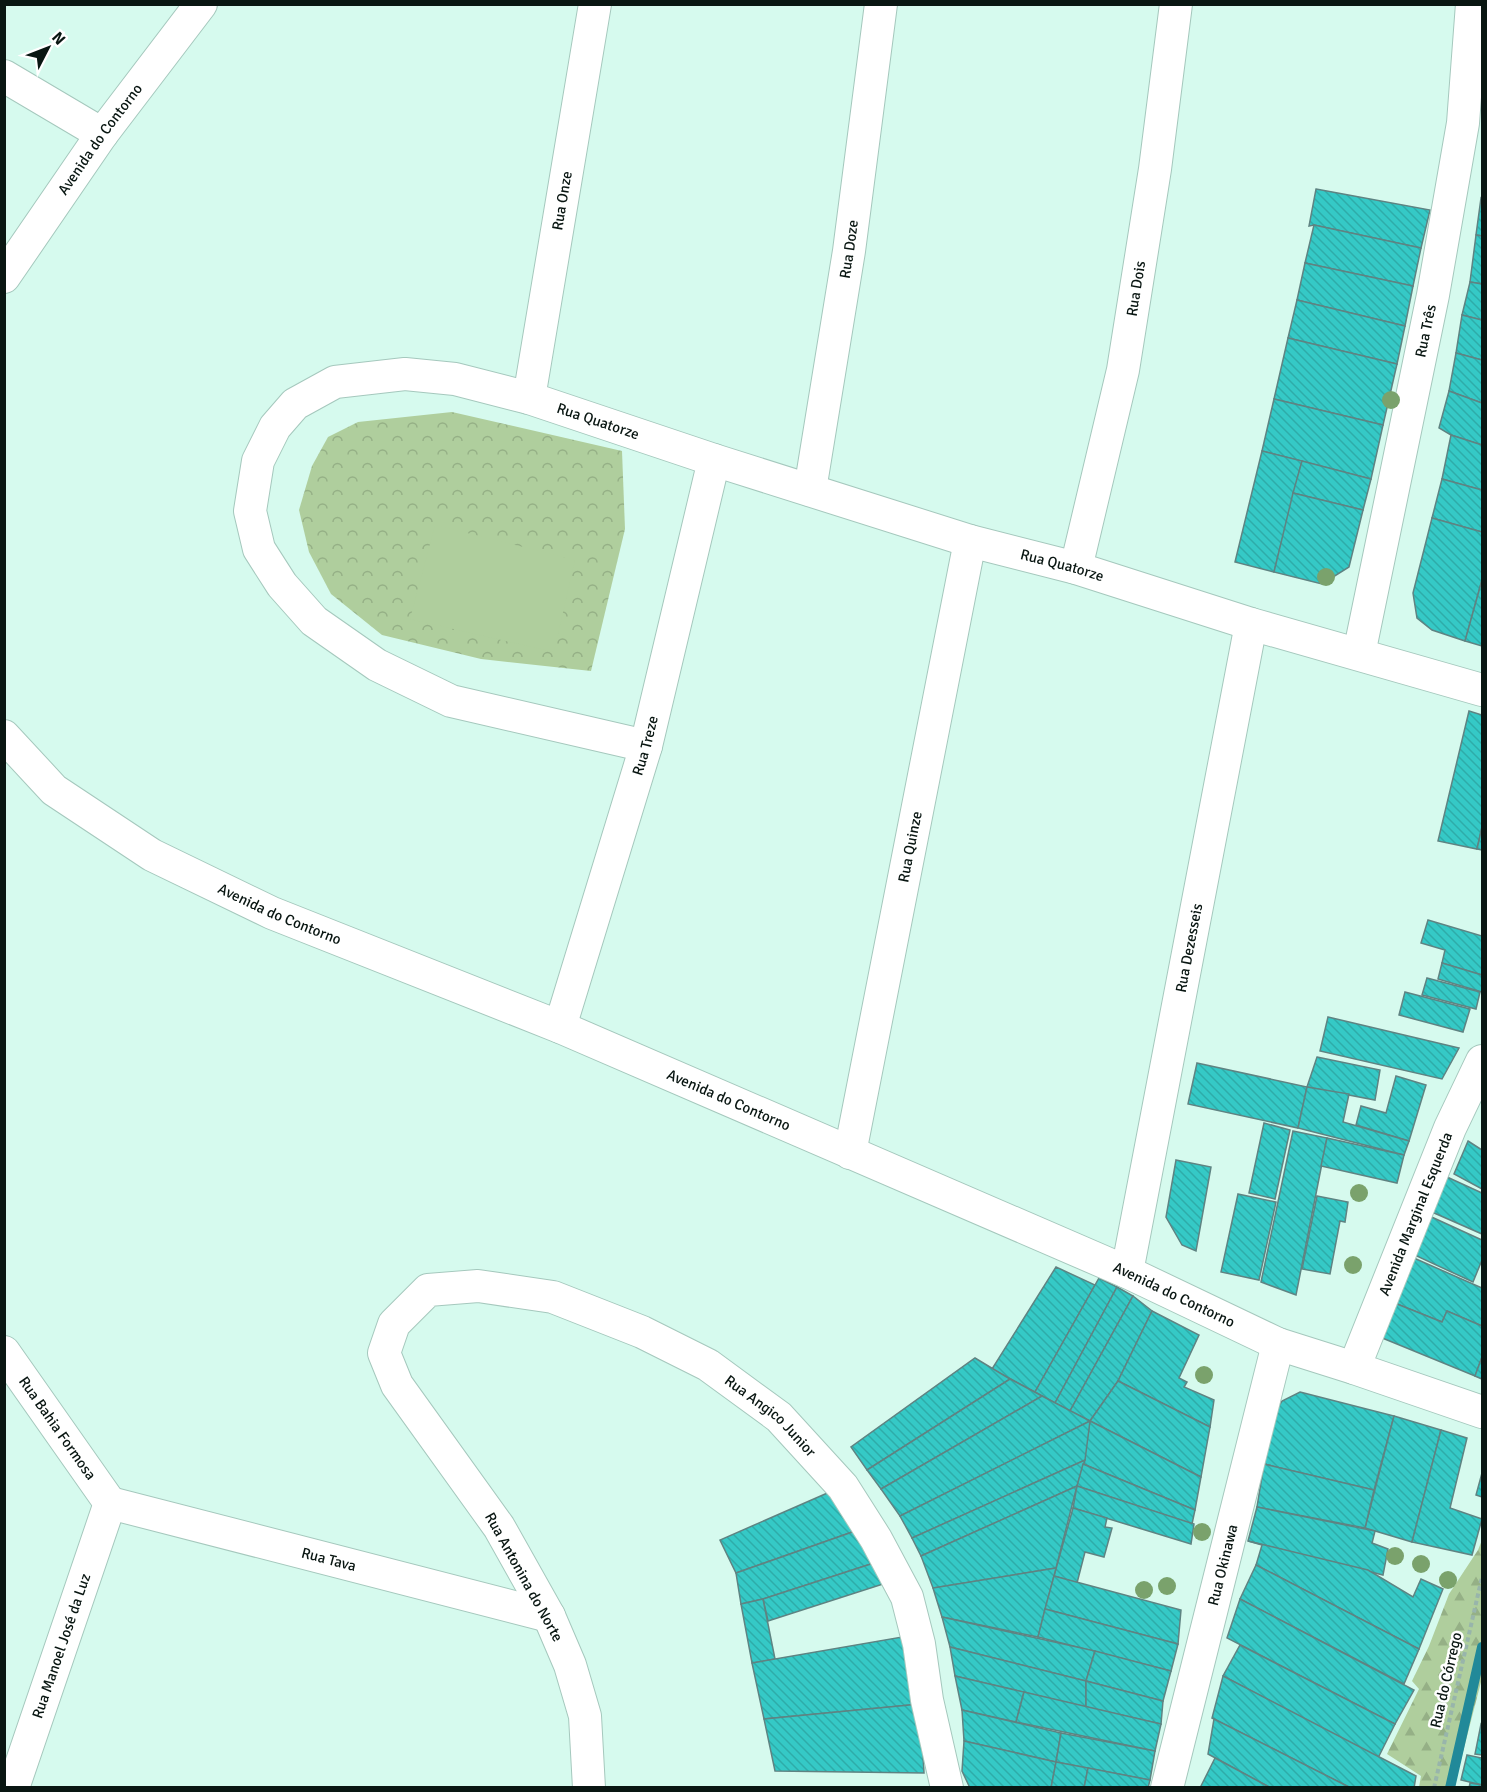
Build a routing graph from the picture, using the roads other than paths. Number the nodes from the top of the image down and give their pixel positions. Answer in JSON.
{"nodes":[{"id":1,"x":201,"y":4,"type":"edge"},
{"id":2,"x":595,"y":4,"type":"edge"},
{"id":3,"x":881,"y":4,"type":"edge"},
{"id":4,"x":1176,"y":4,"type":"edge"},
{"id":5,"x":1472,"y":4,"type":"edge"},
{"id":6,"x":4,"y":76,"type":"edge"},
{"id":7,"x":102,"y":134,"type":"junction"},
{"id":8,"x":4,"y":277,"type":"edge"},
{"id":9,"x":529,"y":398,"type":"junction"},
{"id":10,"x":714,"y":460,"type":"junction"},
{"id":11,"x":810,"y":490,"type":"junction"},
{"id":12,"x":970,"y":541,"type":"junction"},
{"id":13,"x":1076,"y":568,"type":"junction"},
{"id":14,"x":1251,"y":624,"type":"junction"},
{"id":15,"x":1359,"y":654,"type":"junction"},
{"id":16,"x":1482,"y":690,"type":"edge"},
{"id":17,"x":4,"y":736,"type":"edge"},
{"id":18,"x":646,"y":746,"type":"junction"},
{"id":19,"x":560,"y":1027,"type":"junction"},
{"id":20,"x":1482,"y":1061,"type":"edge"},
{"id":21,"x":850,"y":1153,"type":"junction"},
{"id":22,"x":1127,"y":1272,"type":"junction"},
{"id":23,"x":394,"y":1324,"type":"joint"},
{"id":24,"x":1278,"y":1344,"type":"junction"},
{"id":25,"x":4,"y":1352,"type":"edge"},
{"id":26,"x":1354,"y":1368,"type":"junction"},
{"id":27,"x":1482,"y":1412,"type":"edge"},
{"id":28,"x":110,"y":1503,"type":"junction"},
{"id":29,"x":549,"y":1616,"type":"junction"},
{"id":30,"x":21,"y":1786,"type":"edge"},
{"id":31,"x":589,"y":1788,"type":"edge"},
{"id":32,"x":946,"y":1788,"type":"edge"},
{"id":33,"x":1167,"y":1788,"type":"edge"}],
"edges":[{"from":1,"to":7,"type":"street","name":"Avenida do Contorno"},
{"from":2,"to":9,"type":"street","name":"Rua Onze"},
{"from":3,"to":11,"type":"street","name":"Rua Doze"},
{"from":4,"to":13,"type":"street","name":"Rua Dois"},
{"from":5,"to":15,"type":"street","name":"Rua Três"},
{"from":6,"to":7,"type":"street"},
{"from":7,"to":8,"type":"street","name":"Avenida do Contorno"},
{"from":9,"to":10,"type":"street","name":"Rua Quatorze"},
{"from":9,"to":18,"type":"street","name":"Rua Quatorze"},
{"from":10,"to":11,"type":"street","name":"Rua Quatorze"},
{"from":10,"to":18,"type":"street","name":"Rua Treze"},
{"from":11,"to":12,"type":"street","name":"Rua Quatorze"},
{"from":12,"to":13,"type":"street","name":"Rua Quatorze"},
{"from":12,"to":21,"type":"street","name":"Rua Quinze"},
{"from":13,"to":14,"type":"street","name":"Rua Quatorze"},
{"from":14,"to":15,"type":"street","name":"Rua Quatorze"},
{"from":14,"to":22,"type":"street","name":"Rua Dezesseis"},
{"from":15,"to":16,"type":"street","name":"Rua Quatorze"},
{"from":17,"to":19,"type":"street","name":"Avenida do Contorno"},
{"from":18,"to":19,"type":"street","name":"Rua Treze"},
{"from":19,"to":21,"type":"street","name":"Avenida do Contorno"},
{"from":20,"to":26,"type":"street","name":"Avenida Marginal Esquerda"},
{"from":21,"to":22,"type":"street","name":"Avenida do Contorno"},
{"from":22,"to":24,"type":"street","name":"Avenida do Contorno"},
{"from":23,"to":29,"type":"street","name":"Rua Antonina do Norte"},
{"from":23,"to":32,"type":"street","name":"Rua Angico Junior"},
{"from":24,"to":26,"type":"street","name":"Avenida do Contorno"},
{"from":24,"to":33,"type":"street","name":"Rua Okinawa"},
{"from":25,"to":28,"type":"street","name":"Rua Bahia Formosa"},
{"from":26,"to":27,"type":"street","name":"Avenida do Contorno"},
{"from":28,"to":29,"type":"street","name":"Rua Tava"},
{"from":28,"to":30,"type":"street","name":"Rua Manoel José da Luz"},
{"from":29,"to":31,"type":"street","name":"Rua Antonina do Norte"}]}
